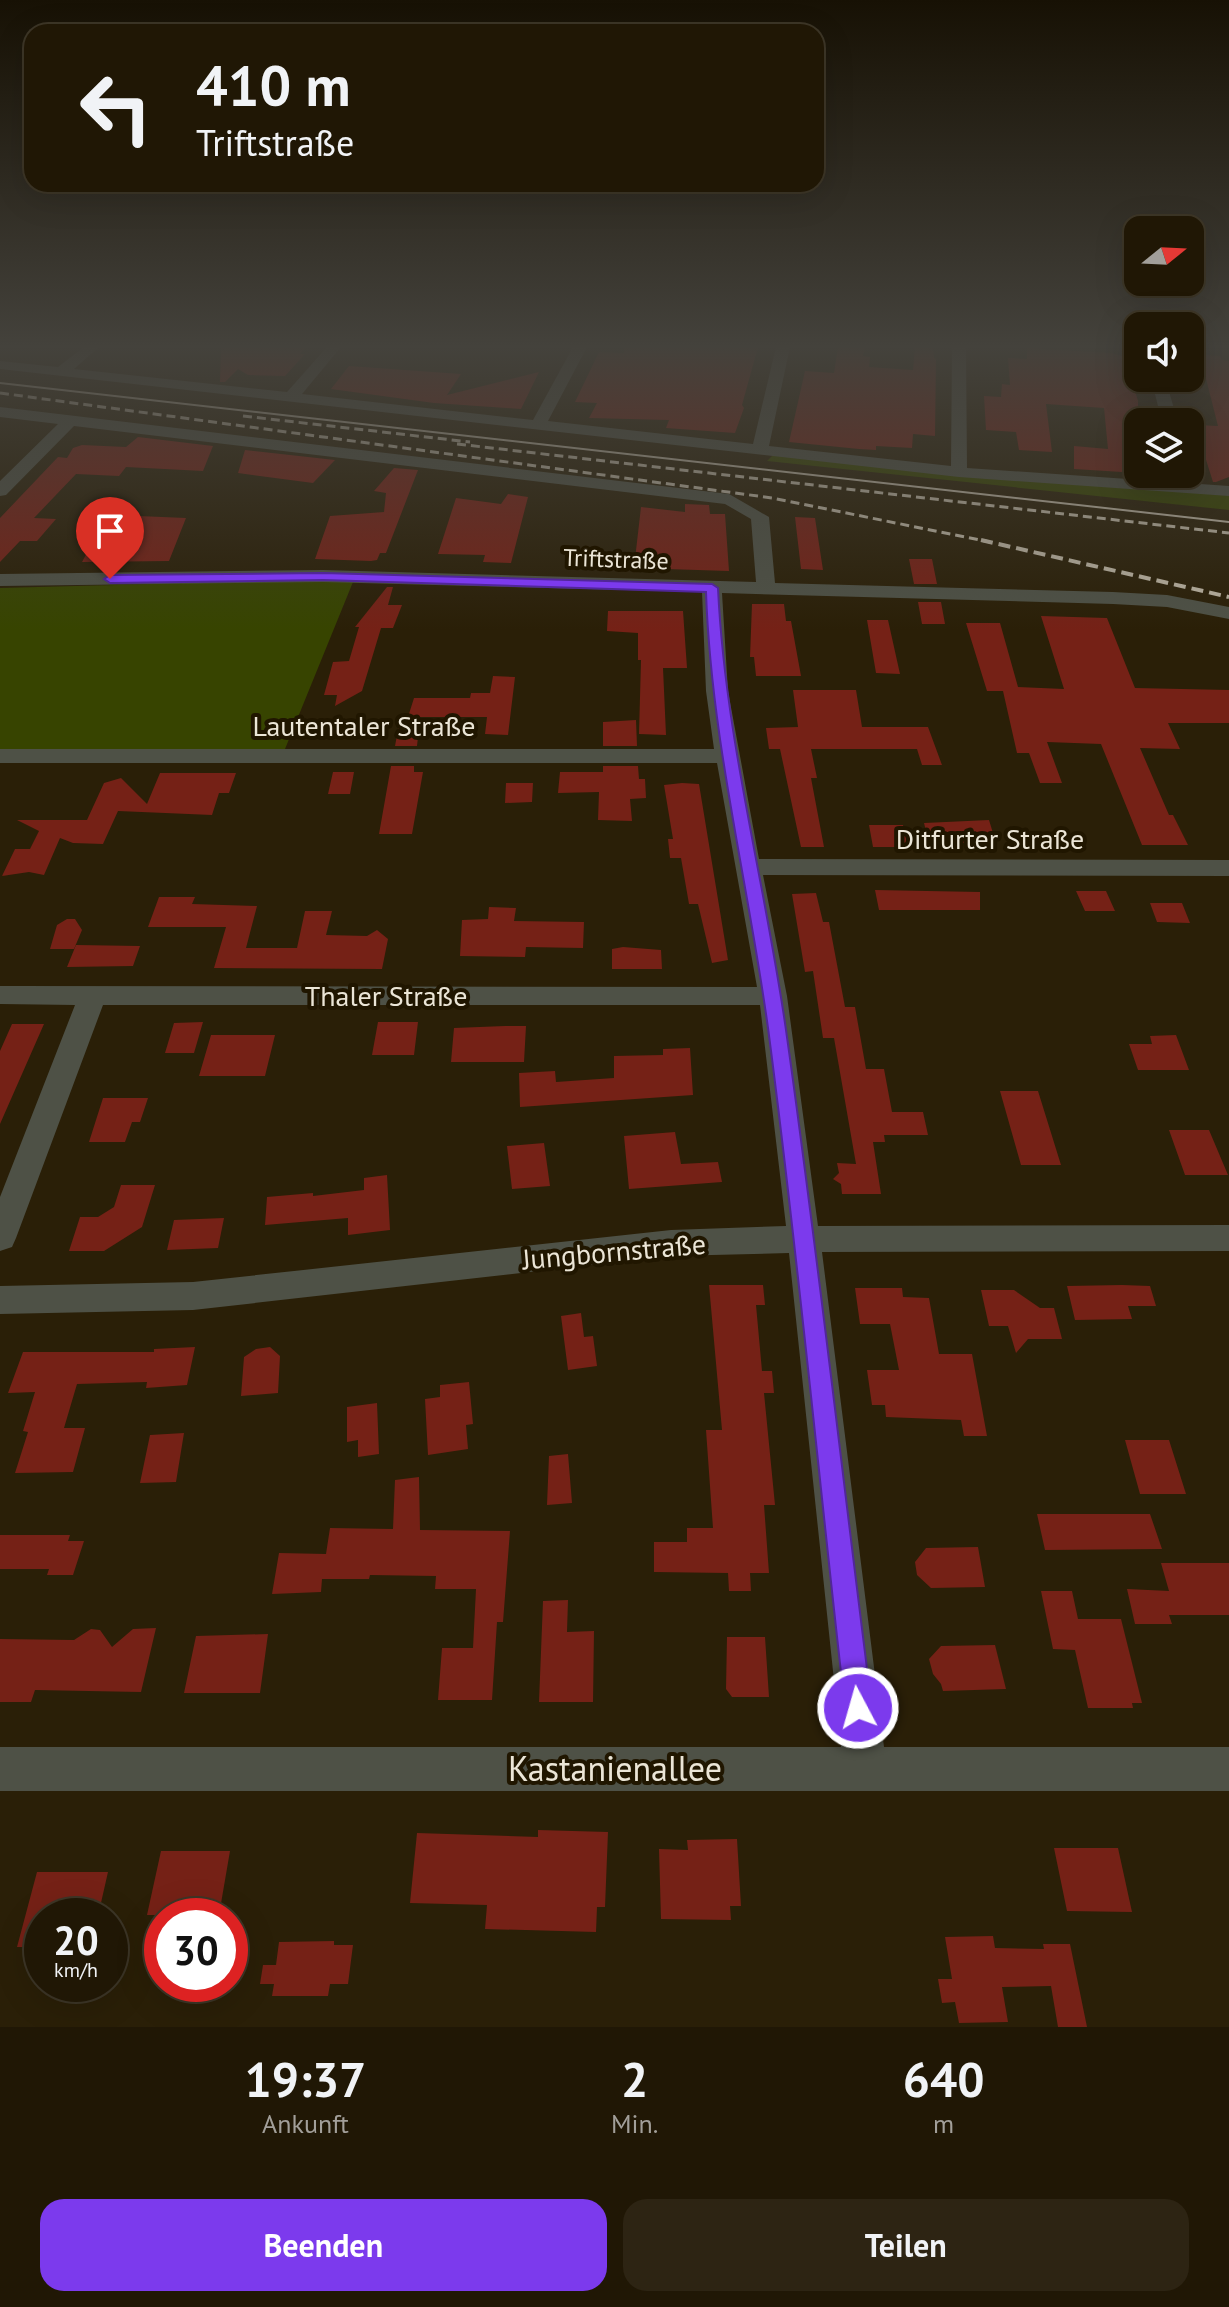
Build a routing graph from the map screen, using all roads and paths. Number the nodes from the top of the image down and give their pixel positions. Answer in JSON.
{"nodes":[{"id":1,"x":49,"y":442,"type":"edge"},
{"id":2,"x":251,"y":442,"type":"edge"},
{"id":3,"x":685,"y":442,"type":"edge"},
{"id":4,"x":762,"y":442,"type":"edge"},
{"id":5,"x":959,"y":442,"type":"edge"},
{"id":6,"x":760,"y":450,"type":"junction"},
{"id":7,"x":959,"y":472,"type":"junction"},
{"id":8,"x":1124,"y":479,"type":"edge"},
{"id":9,"x":1204,"y":485,"type":"edge"},
{"id":10,"x":0,"y":491,"type":"edge"},
{"id":11,"x":1229,"y":491,"type":"edge"},
{"id":12,"x":0,"y":580,"type":"edge"},
{"id":13,"x":712,"y":588,"type":"junction"},
{"id":14,"x":766,"y":590,"type":"junction"},
{"id":15,"x":1229,"y":613,"type":"edge"},
{"id":16,"x":0,"y":756,"type":"edge"},
{"id":17,"x":729,"y":756,"type":"junction"},
{"id":18,"x":751,"y":867,"type":"junction"},
{"id":19,"x":1229,"y":868,"type":"edge"},
{"id":20,"x":0,"y":995,"type":"edge"},
{"id":21,"x":93,"y":995,"type":"junction"},
{"id":22,"x":773,"y":996,"type":"junction"},
{"id":23,"x":0,"y":1238,"type":"edge"},
{"id":24,"x":1229,"y":1238,"type":"edge"},
{"id":25,"x":804,"y":1239,"type":"junction"},
{"id":26,"x":0,"y":1300,"type":"edge"},
{"id":27,"x":865,"y":1767,"type":"junction"},
{"id":28,"x":0,"y":1769,"type":"edge"},
{"id":29,"x":1229,"y":1769,"type":"edge"}],
"edges":[{"from":1,"to":10,"type":"street"},
{"from":2,"to":14,"type":"street"},
{"from":3,"to":6,"type":"street"},
{"from":4,"to":6,"type":"street"},
{"from":5,"to":7,"type":"street"},
{"from":6,"to":7,"type":"street"},
{"from":7,"to":8,"type":"street"},
{"from":9,"to":11,"type":"street"},
{"from":12,"to":13,"type":"street","name":"Triftstraße"},
{"from":13,"to":14,"type":"street","name":"Triftstraße"},
{"from":13,"to":17,"type":"street"},
{"from":14,"to":15,"type":"street","name":"Triftstraße"},
{"from":16,"to":17,"type":"street","name":"Lautentaler Straße"},
{"from":17,"to":18,"type":"street"},
{"from":18,"to":19,"type":"street","name":"Ditfurter Straße"},
{"from":18,"to":22,"type":"street"},
{"from":20,"to":21,"type":"street","name":"Thaler Straße"},
{"from":21,"to":22,"type":"street","name":"Thaler Straße"},
{"from":21,"to":23,"type":"street"},
{"from":22,"to":25,"type":"street"},
{"from":24,"to":25,"type":"street","name":"Jungbornstraße"},
{"from":25,"to":26,"type":"street","name":"Jungbornstraße"},
{"from":25,"to":27,"type":"street"},
{"from":27,"to":28,"type":"street","name":"Kastanienallee"},
{"from":27,"to":29,"type":"street","name":"Kastanienallee"}]}
